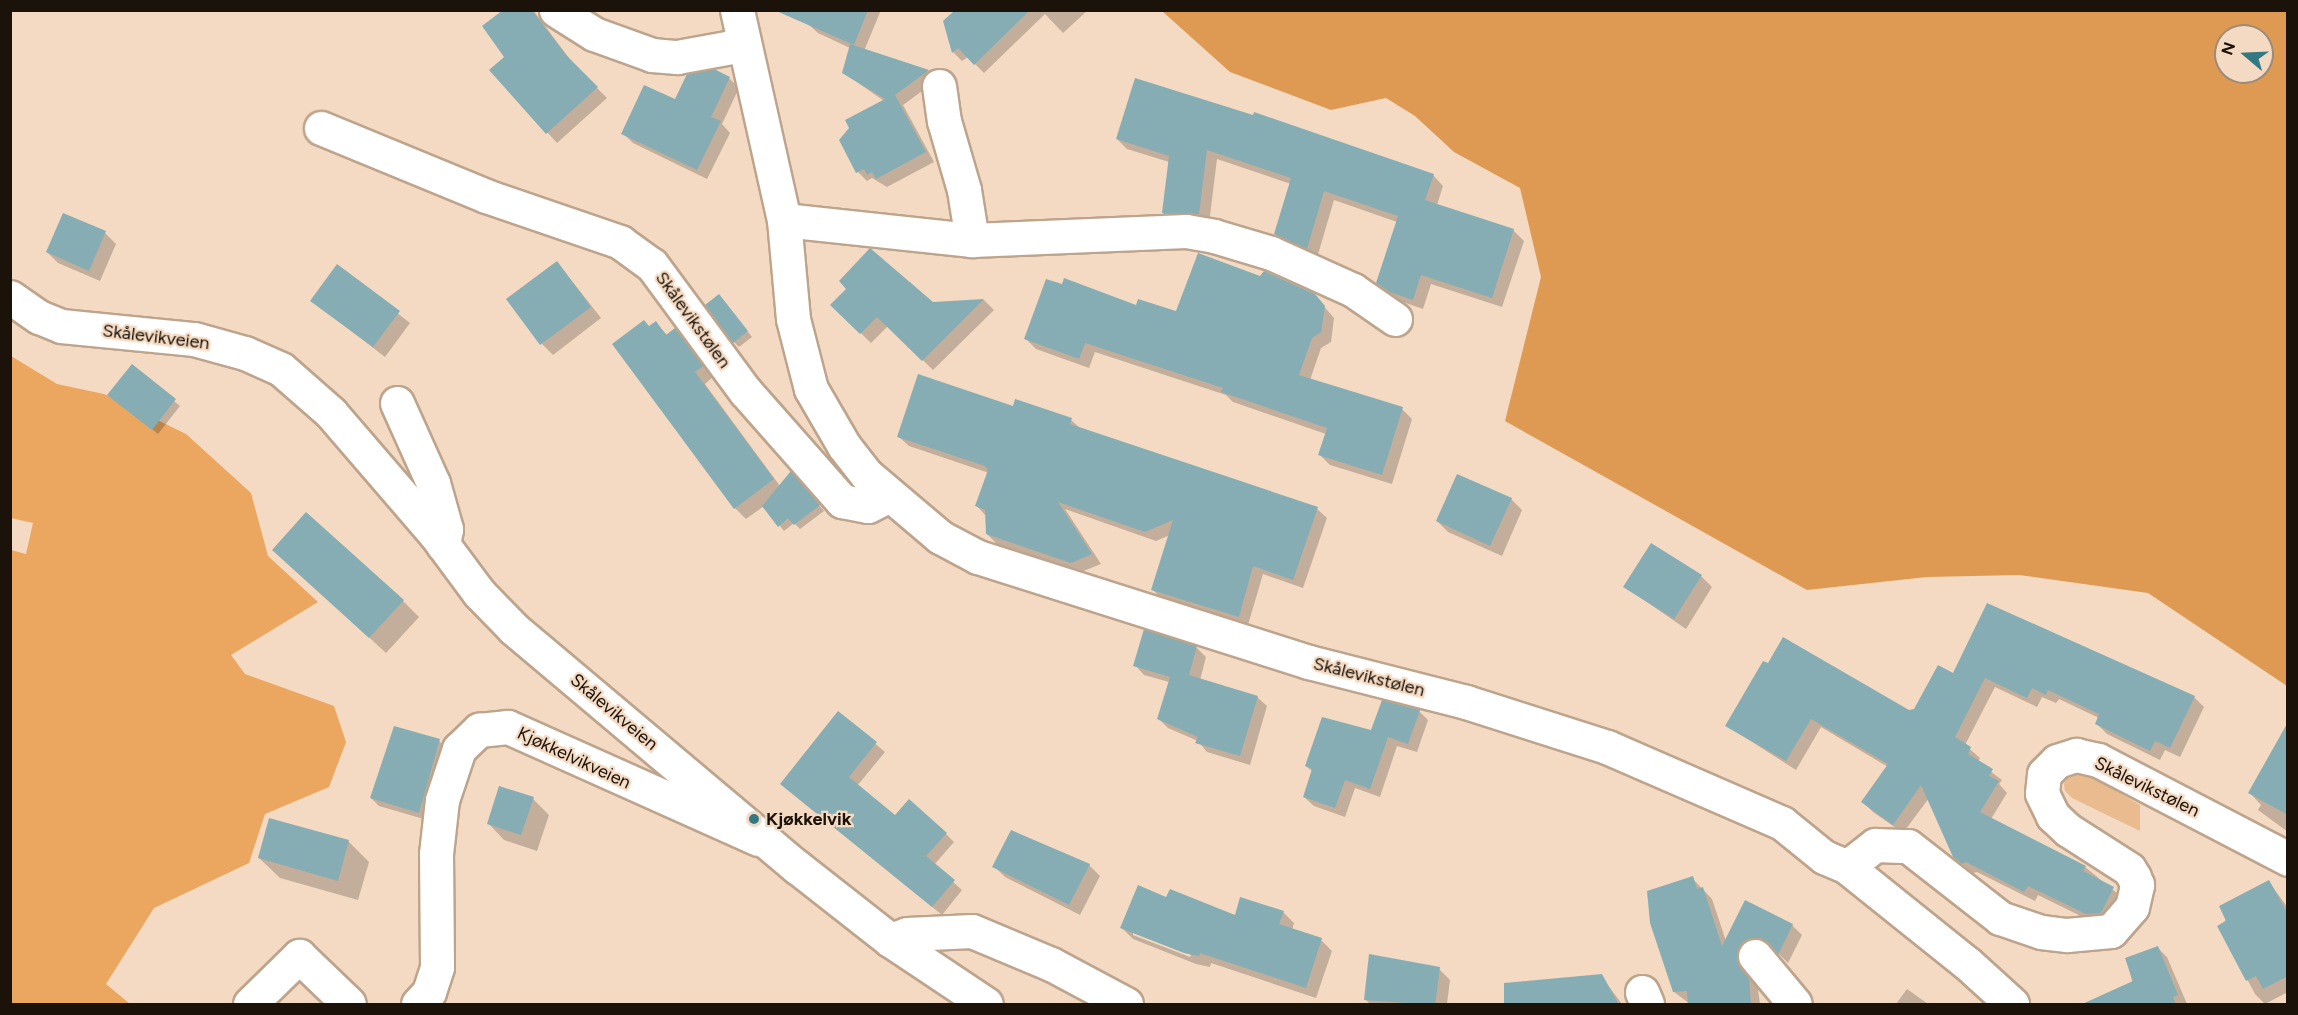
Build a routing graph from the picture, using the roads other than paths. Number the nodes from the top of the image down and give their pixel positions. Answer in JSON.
{"nodes":[{"id":1,"x":556,"y":10,"type":"edge"},
{"id":2,"x":737,"y":10,"type":"edge"},
{"id":3,"x":743,"y":45,"type":"junction"},
{"id":4,"x":939,"y":86,"type":"dead end"},
{"id":5,"x":321,"y":128,"type":"dead end"},
{"id":6,"x":784,"y":220,"type":"junction"},
{"id":7,"x":972,"y":240,"type":"junction"},
{"id":8,"x":10,"y":297,"type":"edge"},
{"id":9,"x":1395,"y":319,"type":"dead end"},
{"id":10,"x":398,"y":403,"type":"dead end"},
{"id":11,"x":888,"y":496,"type":"junction"},
{"id":12,"x":443,"y":545,"type":"junction"},
{"id":13,"x":770,"y":844,"type":"junction"},
{"id":14,"x":2288,"y":859,"type":"edge"},
{"id":15,"x":1847,"y":867,"type":"junction"},
{"id":16,"x":890,"y":940,"type":"junction"},
{"id":17,"x":1755,"y":956,"type":"dead end"},
{"id":18,"x":250,"y":1005,"type":"edge"},
{"id":19,"x":350,"y":1005,"type":"edge"},
{"id":20,"x":418,"y":1005,"type":"edge"},
{"id":21,"x":986,"y":1005,"type":"edge"},
{"id":22,"x":1126,"y":1005,"type":"edge"},
{"id":23,"x":1795,"y":1005,"type":"edge"},
{"id":24,"x":2012,"y":1005,"type":"edge"}],
"edges":[{"from":1,"to":3,"type":"street"},
{"from":2,"to":3,"type":"street","name":"Skålevikstølen"},
{"from":3,"to":6,"type":"street","name":"Skålevikstølen"},
{"from":4,"to":7,"type":"street"},
{"from":5,"to":11,"type":"street","name":"Skålevikstølen"},
{"from":6,"to":7,"type":"street"},
{"from":6,"to":11,"type":"street","name":"Skålevikstølen"},
{"from":7,"to":9,"type":"street"},
{"from":8,"to":12,"type":"street","name":"Skålevikveien"},
{"from":10,"to":12,"type":"street"},
{"from":11,"to":15,"type":"street","name":"Skålevikstølen"},
{"from":12,"to":13,"type":"street","name":"Skålevikveien"},
{"from":13,"to":16,"type":"street","name":"Skålevikveien"},
{"from":13,"to":20,"type":"street","name":"Kjøkkelvikveien"},
{"from":14,"to":15,"type":"street","name":"Skålevikstølen"},
{"from":15,"to":24,"type":"street","name":"Skålevikstølen"},
{"from":16,"to":21,"type":"street"},
{"from":16,"to":22,"type":"street"},
{"from":17,"to":23,"type":"street"},
{"from":18,"to":19,"type":"street"}]}
